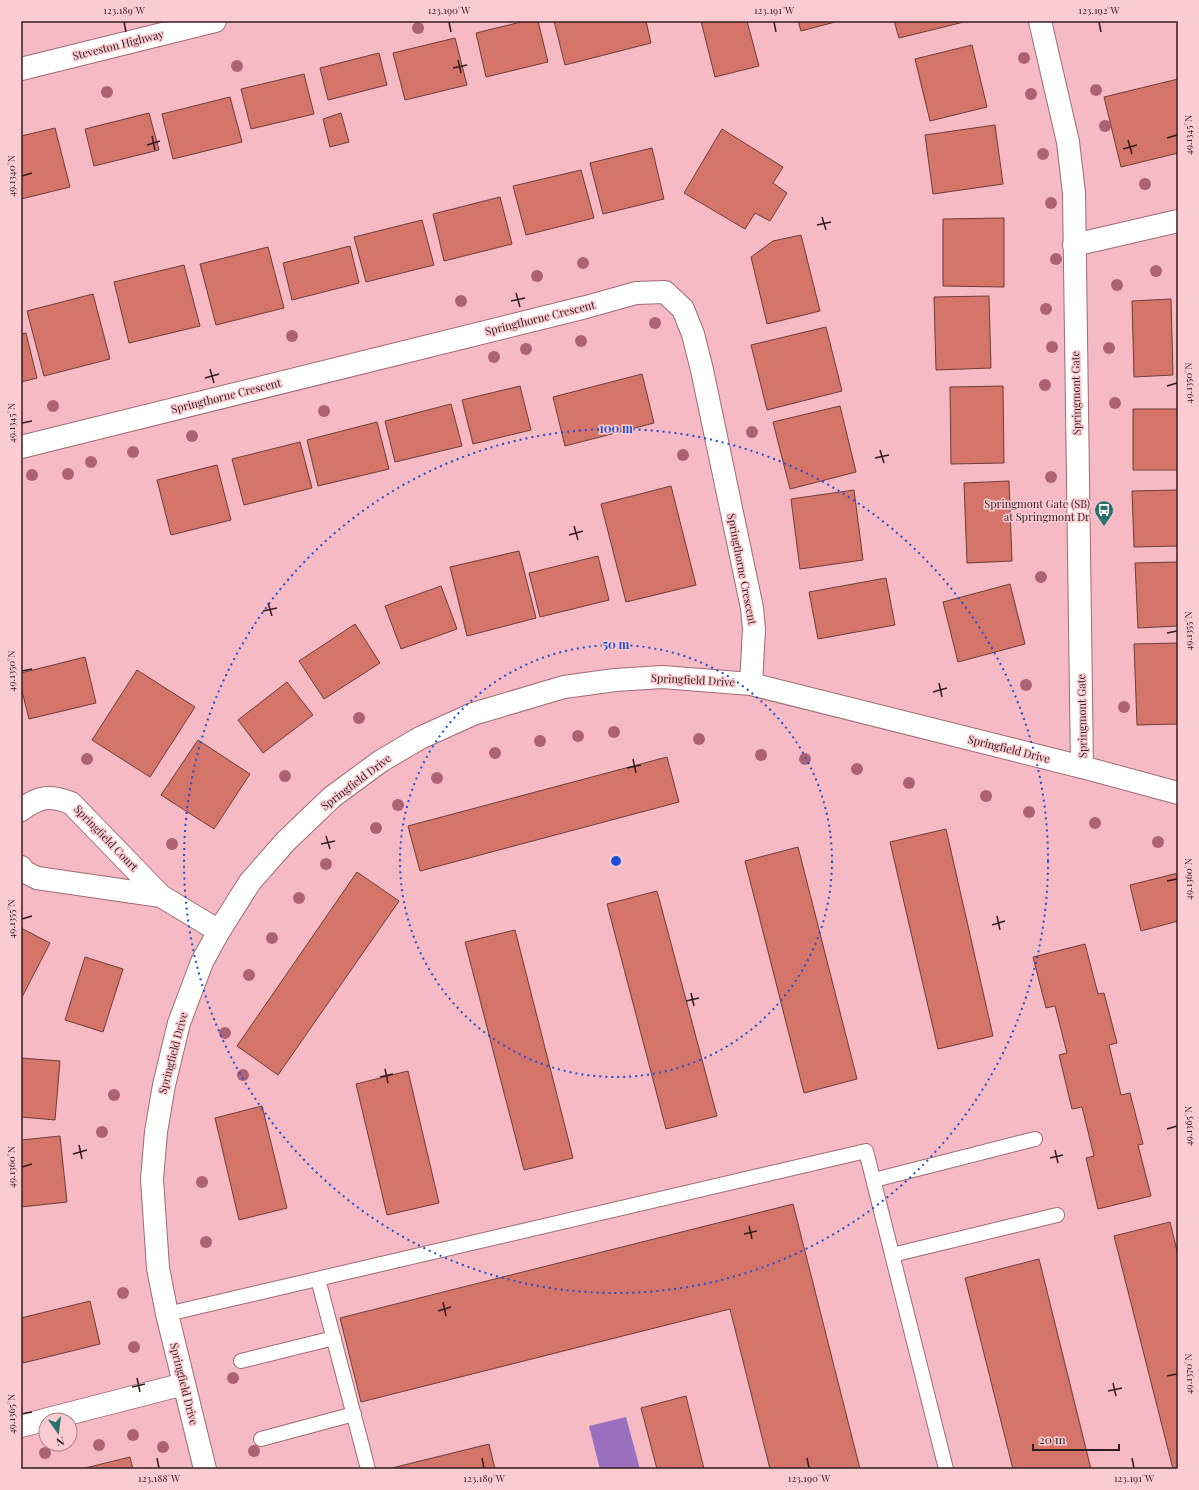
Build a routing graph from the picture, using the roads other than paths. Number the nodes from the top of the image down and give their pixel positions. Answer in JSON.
{"nodes":[{"id":1,"x":215,"y":21,"type":"edge"},
{"id":2,"x":1040,"y":21,"type":"edge"},
{"id":3,"x":21,"y":69,"type":"edge"},
{"id":4,"x":1178,"y":221,"type":"edge"},
{"id":5,"x":1074,"y":245,"type":"junction"},
{"id":6,"x":21,"y":447,"type":"edge"},
{"id":7,"x":751,"y":684,"type":"junction"},
{"id":8,"x":1082,"y":768,"type":"junction"},
{"id":9,"x":1178,"y":793,"type":"edge"},
{"id":10,"x":21,"y":810,"type":"edge"},
{"id":11,"x":21,"y":867,"type":"edge"},
{"id":12,"x":161,"y":896,"type":"junction"},
{"id":13,"x":219,"y":931,"type":"junction"},
{"id":14,"x":1035,"y":1139,"type":"dead end"},
{"id":15,"x":874,"y":1180,"type":"junction"},
{"id":16,"x":1057,"y":1215,"type":"dead end"},
{"id":17,"x":892,"y":1255,"type":"junction"},
{"id":18,"x":318,"y":1279,"type":"junction"},
{"id":19,"x":167,"y":1314,"type":"junction"},
{"id":20,"x":334,"y":1338,"type":"junction"},
{"id":21,"x":240,"y":1361,"type":"dead end"},
{"id":22,"x":184,"y":1384,"type":"junction"},
{"id":23,"x":354,"y":1414,"type":"junction"},
{"id":24,"x":21,"y":1426,"type":"edge"},
{"id":25,"x":261,"y":1439,"type":"dead end"},
{"id":26,"x":205,"y":1469,"type":"edge"},
{"id":27,"x":368,"y":1469,"type":"edge"},
{"id":28,"x":946,"y":1469,"type":"edge"}],
"edges":[{"from":1,"to":3,"type":"street","name":"Steveston Highway"},
{"from":2,"to":5,"type":"street","name":"Springmont Gate"},
{"from":4,"to":5,"type":"street"},
{"from":5,"to":8,"type":"street","name":"Springmont Gate"},
{"from":6,"to":7,"type":"street","name":"Springthorne Crescent"},
{"from":7,"to":8,"type":"street","name":"Springfield Drive"},
{"from":7,"to":13,"type":"street","name":"Springfield Drive"},
{"from":8,"to":9,"type":"street","name":"Springfield Drive"},
{"from":10,"to":12,"type":"street","name":"Springfield Court"},
{"from":11,"to":12,"type":"street","name":"Springfield Court"},
{"from":12,"to":13,"type":"street","name":"Springfield Court"},
{"from":13,"to":19,"type":"street","name":"Springfield Drive"},
{"from":14,"to":15,"type":"lane"},
{"from":15,"to":17,"type":"lane"},
{"from":15,"to":18,"type":"lane"},
{"from":16,"to":17,"type":"lane"},
{"from":17,"to":28,"type":"lane"},
{"from":18,"to":19,"type":"lane"},
{"from":18,"to":20,"type":"lane"},
{"from":19,"to":22,"type":"street","name":"Springfield Drive"},
{"from":20,"to":21,"type":"lane"},
{"from":20,"to":23,"type":"lane"},
{"from":22,"to":24,"type":"street"},
{"from":22,"to":26,"type":"street","name":"Springfield Drive"},
{"from":23,"to":25,"type":"lane"},
{"from":23,"to":27,"type":"lane"}]}
